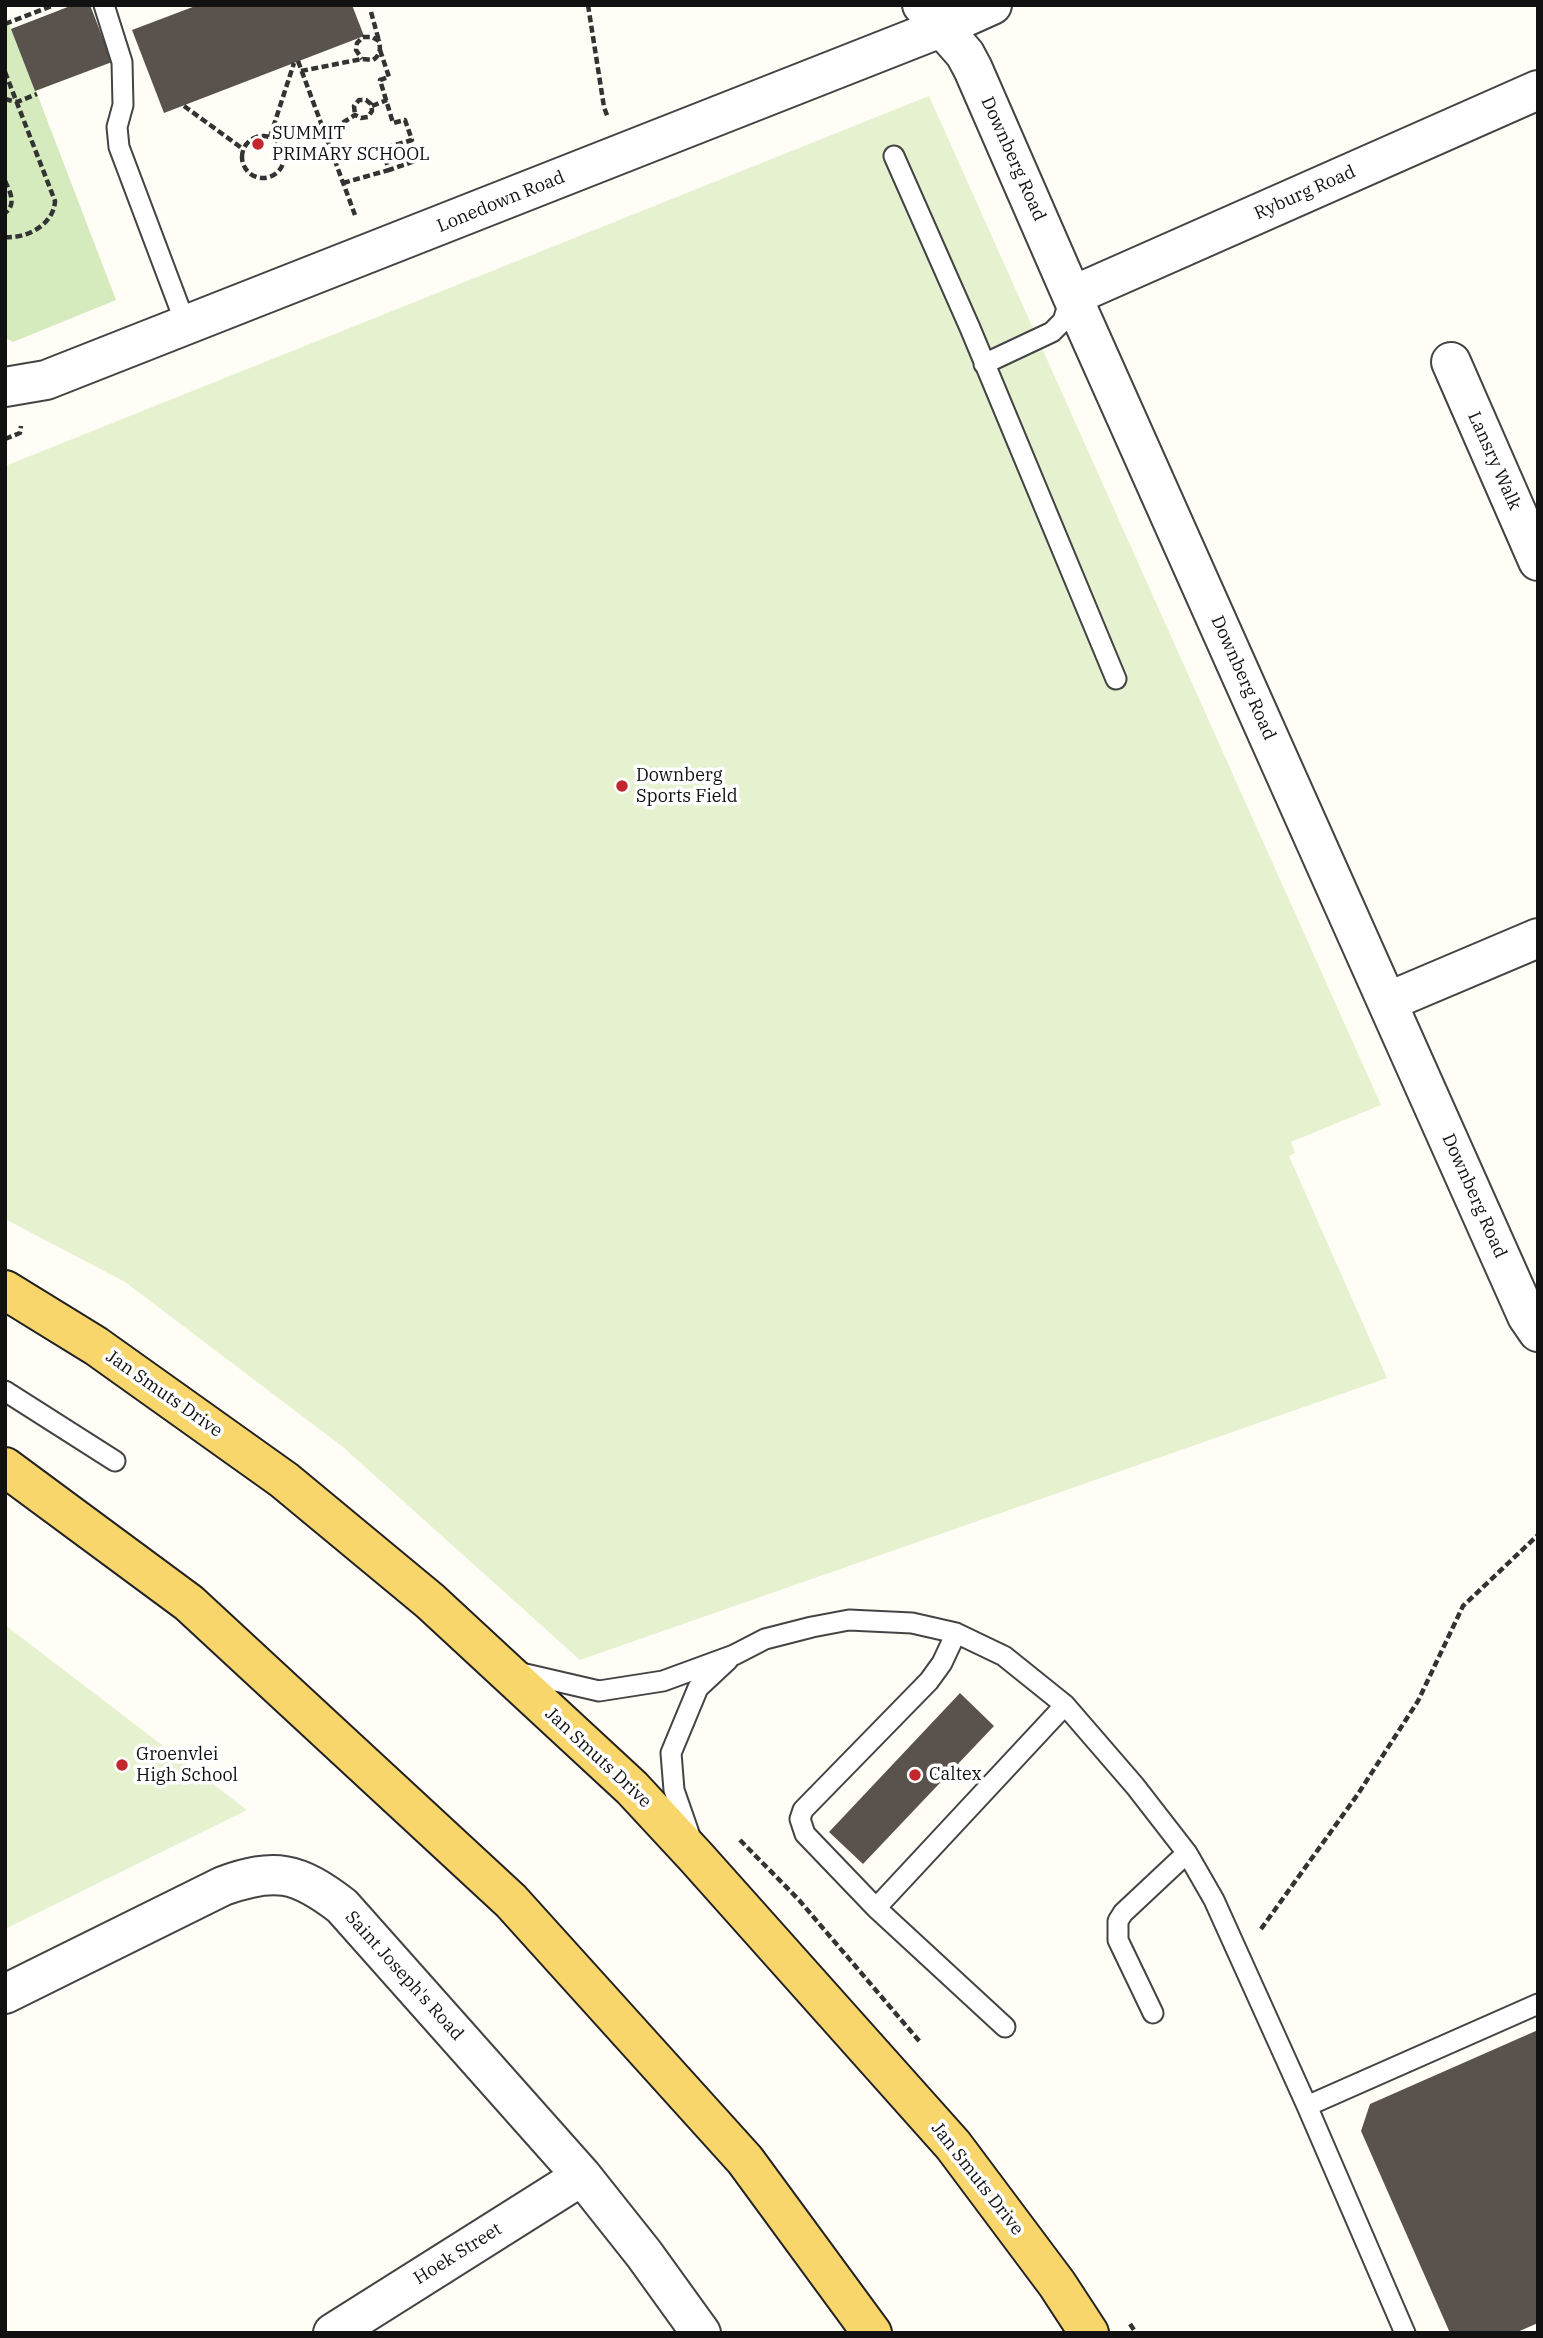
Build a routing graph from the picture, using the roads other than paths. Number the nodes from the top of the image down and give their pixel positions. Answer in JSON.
{"nodes":[{"id":1,"x":104,"y":5,"type":"edge"},
{"id":2,"x":992,"y":5,"type":"edge"},
{"id":3,"x":932,"y":16,"type":"edge"},
{"id":4,"x":1538,"y":90,"type":"edge"},
{"id":5,"x":894,"y":156,"type":"dead end"},
{"id":6,"x":1072,"y":296,"type":"junction"},
{"id":7,"x":186,"y":325,"type":"junction"},
{"id":8,"x":1451,"y":362,"type":"dead end"},
{"id":9,"x":984,"y":364,"type":"junction"},
{"id":10,"x":5,"y":387,"type":"edge"},
{"id":11,"x":1538,"y":561,"type":"edge"},
{"id":12,"x":1116,"y":679,"type":"dead end"},
{"id":13,"x":1538,"y":938,"type":"edge"},
{"id":14,"x":1387,"y":1002,"type":"junction"},
{"id":15,"x":5,"y":1290,"type":"edge"},
{"id":16,"x":1538,"y":1332,"type":"edge"},
{"id":17,"x":5,"y":1391,"type":"edge"},
{"id":18,"x":115,"y":1461,"type":"dead end"},
{"id":19,"x":5,"y":1467,"type":"edge"},
{"id":20,"x":956,"y":1633,"type":"junction"},
{"id":21,"x":734,"y":1655,"type":"junction"},
{"id":22,"x":501,"y":1668,"type":"junction"},
{"id":23,"x":1065,"y":1705,"type":"junction"},
{"id":24,"x":1187,"y":1853,"type":"junction"},
{"id":25,"x":696,"y":1857,"type":"junction"},
{"id":26,"x":876,"y":1908,"type":"junction"},
{"id":27,"x":5,"y":1994,"type":"edge"},
{"id":28,"x":1538,"y":2004,"type":"edge"},
{"id":29,"x":1153,"y":2012,"type":"dead end"},
{"id":30,"x":1005,"y":2027,"type":"dead end"},
{"id":31,"x":1307,"y":2106,"type":"junction"},
{"id":32,"x":582,"y":2176,"type":"junction"},
{"id":33,"x":333,"y":2333,"type":"edge"},
{"id":34,"x":701,"y":2333,"type":"edge"},
{"id":35,"x":872,"y":2333,"type":"edge"},
{"id":36,"x":1089,"y":2333,"type":"edge"},
{"id":37,"x":1405,"y":2333,"type":"edge"}],
"edges":[{"from":1,"to":7,"type":"lane"},
{"from":2,"to":3,"type":"street","name":"Lonedown Road"},
{"from":3,"to":6,"type":"street","name":"Downberg Road"},
{"from":3,"to":7,"type":"street","name":"Lonedown Road"},
{"from":4,"to":6,"type":"street","name":"Ryburg Road"},
{"from":5,"to":9,"type":"lane"},
{"from":6,"to":9,"type":"lane"},
{"from":6,"to":14,"type":"street","name":"Downberg Road"},
{"from":7,"to":10,"type":"street","name":"Lonedown Road"},
{"from":8,"to":11,"type":"street","name":"Lansry Walk"},
{"from":9,"to":12,"type":"lane"},
{"from":13,"to":14,"type":"street"},
{"from":14,"to":16,"type":"street","name":"Downberg Road"},
{"from":15,"to":22,"type":"main road","name":"Jan Smuts Drive"},
{"from":17,"to":18,"type":"lane"},
{"from":19,"to":35,"type":"main road"},
{"from":20,"to":21,"type":"lane"},
{"from":20,"to":23,"type":"lane"},
{"from":20,"to":26,"type":"lane"},
{"from":21,"to":22,"type":"lane"},
{"from":21,"to":25,"type":"lane"},
{"from":22,"to":25,"type":"main road","name":"Jan Smuts Drive"},
{"from":23,"to":24,"type":"lane"},
{"from":23,"to":26,"type":"lane"},
{"from":24,"to":29,"type":"lane"},
{"from":24,"to":31,"type":"lane"},
{"from":25,"to":36,"type":"main road","name":"Jan Smuts Drive"},
{"from":26,"to":30,"type":"lane"},
{"from":27,"to":32,"type":"street","name":"Saint Joseph's Road"},
{"from":28,"to":31,"type":"lane"},
{"from":31,"to":37,"type":"lane"},
{"from":32,"to":33,"type":"street","name":"Hoek Street"},
{"from":32,"to":34,"type":"street","name":"Saint Joseph's Road"}]}
